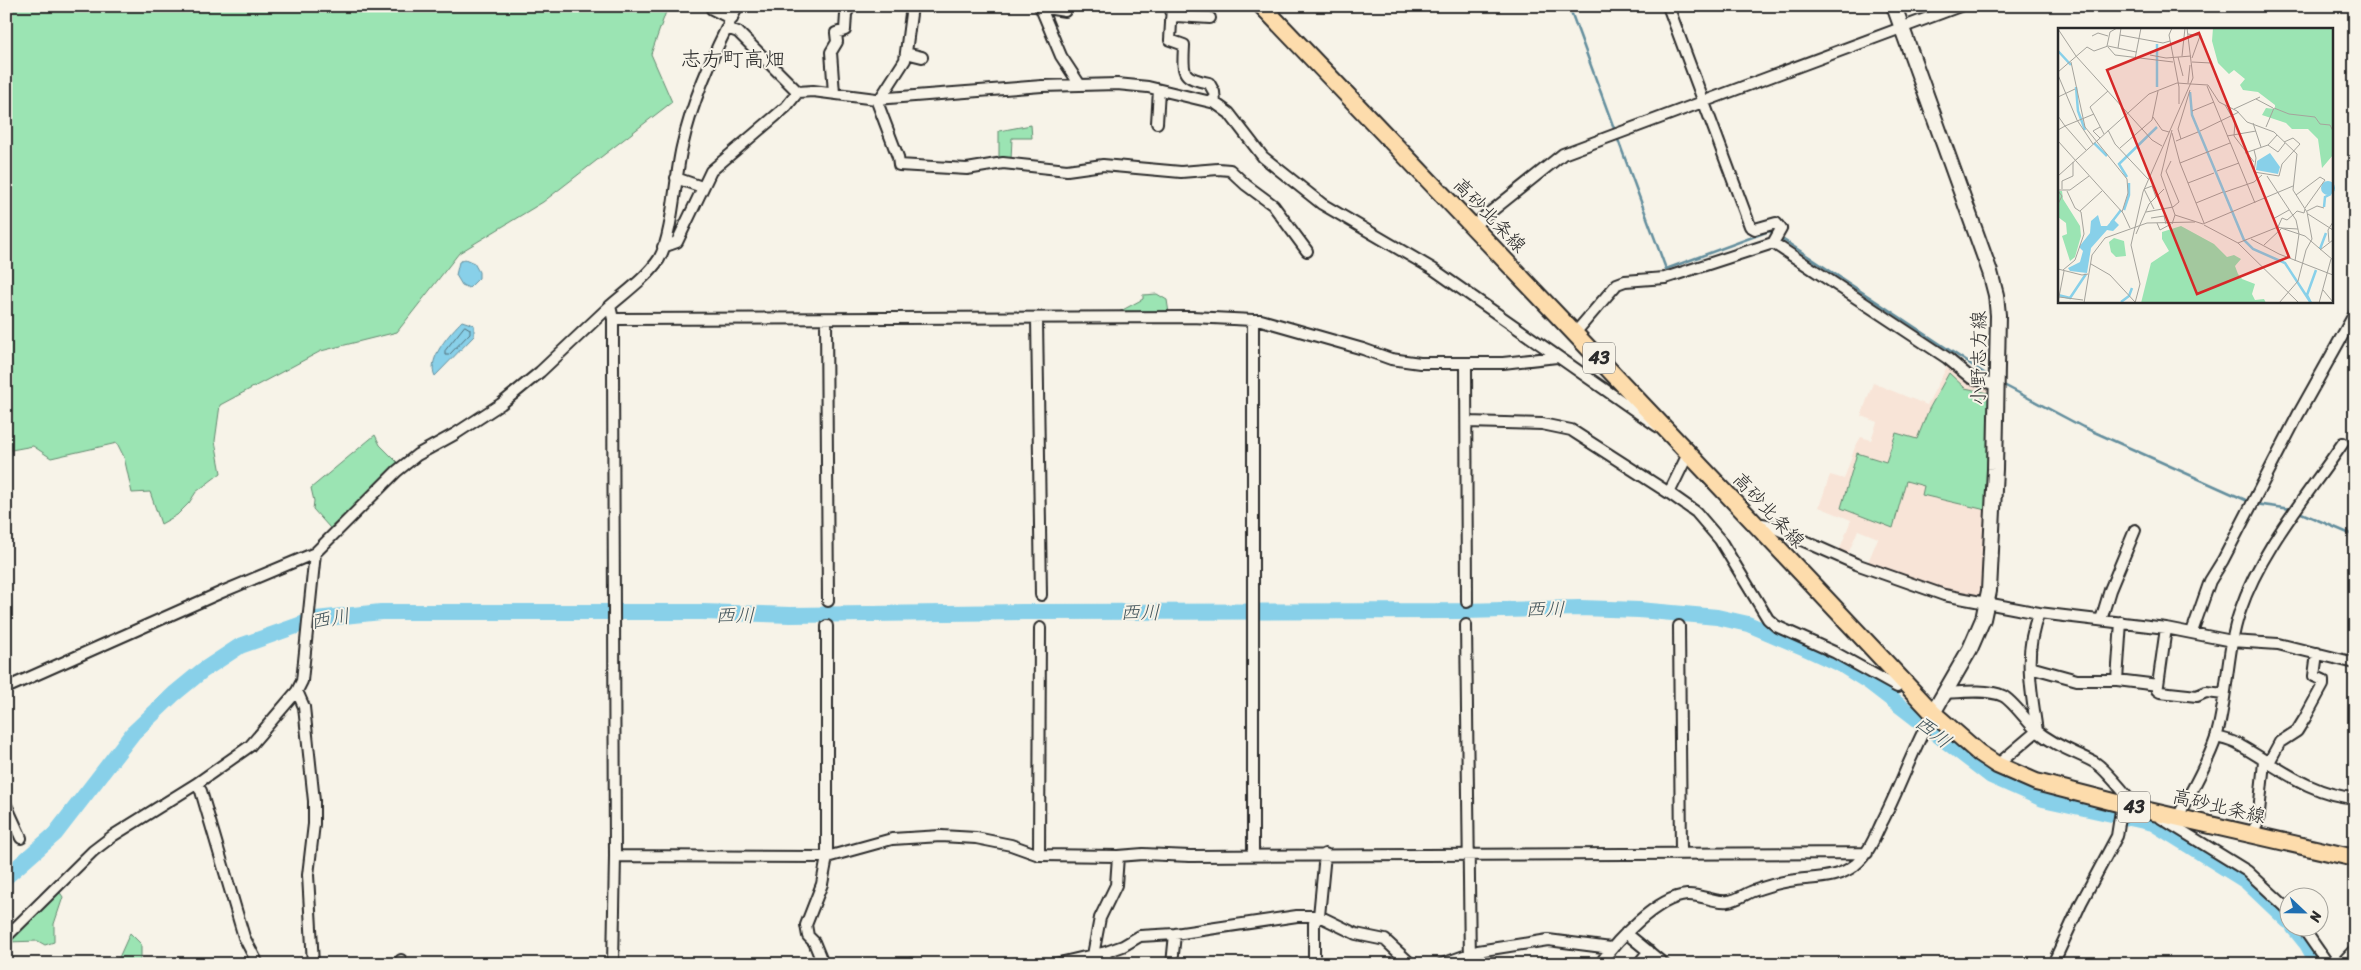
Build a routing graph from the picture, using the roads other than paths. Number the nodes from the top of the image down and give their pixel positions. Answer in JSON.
{"nodes":[{"id":1,"x":712,"y":6,"type":"edge"},
{"id":2,"x":738,"y":6,"type":"edge"},
{"id":3,"x":850,"y":6,"type":"edge"},
{"id":4,"x":912,"y":6,"type":"edge"},
{"id":5,"x":1040,"y":6,"type":"edge"},
{"id":6,"x":1065,"y":6,"type":"edge"},
{"id":7,"x":1172,"y":6,"type":"edge"},
{"id":8,"x":1262,"y":6,"type":"edge"},
{"id":9,"x":1668,"y":6,"type":"edge"},
{"id":10,"x":1894,"y":6,"type":"edge"},
{"id":11,"x":1960,"y":6,"type":"edge"},
{"id":12,"x":1171,"y":18,"type":"junction"},
{"id":13,"x":1210,"y":18,"type":"dead end"},
{"id":14,"x":729,"y":23,"type":"junction"},
{"id":15,"x":1902,"y":27,"type":"junction"},
{"id":16,"x":906,"y":53,"type":"junction"},
{"id":17,"x":922,"y":56,"type":"dead end"},
{"id":18,"x":1080,"y":85,"type":"junction"},
{"id":19,"x":1159,"y":90,"type":"junction"},
{"id":20,"x":798,"y":92,"type":"junction"},
{"id":21,"x":834,"y":93,"type":"junction"},
{"id":22,"x":878,"y":99,"type":"junction"},
{"id":23,"x":1703,"y":101,"type":"junction"},
{"id":24,"x":1215,"y":103,"type":"junction"},
{"id":25,"x":1156,"y":123,"type":"dead end"},
{"id":26,"x":676,"y":178,"type":"junction"},
{"id":27,"x":702,"y":187,"type":"junction"},
{"id":28,"x":1473,"y":226,"type":"junction"},
{"id":29,"x":1773,"y":243,"type":"junction"},
{"id":30,"x":663,"y":247,"type":"junction"},
{"id":31,"x":1307,"y":251,"type":"dead end"},
{"id":32,"x":610,"y":306,"type":"junction"},
{"id":33,"x":2355,"y":312,"type":"edge"},
{"id":34,"x":613,"y":319,"type":"junction"},
{"id":35,"x":826,"y":319,"type":"junction"},
{"id":36,"x":1037,"y":319,"type":"junction"},
{"id":37,"x":1253,"y":320,"type":"junction"},
{"id":38,"x":1575,"y":333,"type":"junction"},
{"id":39,"x":1556,"y":357,"type":"junction"},
{"id":40,"x":1466,"y":364,"type":"junction"},
{"id":41,"x":1998,"y":379,"type":"junction"},
{"id":42,"x":1467,"y":422,"type":"junction"},
{"id":43,"x":1675,"y":437,"type":"junction"},
{"id":44,"x":2343,"y":443,"type":"dead end"},
{"id":45,"x":1689,"y":452,"type":"junction"},
{"id":46,"x":1669,"y":493,"type":"junction"},
{"id":47,"x":1757,"y":528,"type":"junction"},
{"id":48,"x":2135,"y":530,"type":"dead end"},
{"id":49,"x":315,"y":554,"type":"junction"},
{"id":50,"x":1041,"y":595,"type":"dead end"},
{"id":51,"x":828,"y":601,"type":"dead end"},
{"id":52,"x":1467,"y":602,"type":"dead end"},
{"id":53,"x":1987,"y":604,"type":"junction"},
{"id":54,"x":2039,"y":613,"type":"junction"},
{"id":55,"x":2101,"y":620,"type":"junction"},
{"id":56,"x":2121,"y":622,"type":"junction"},
{"id":57,"x":1466,"y":625,"type":"dead end"},
{"id":58,"x":828,"y":626,"type":"dead end"},
{"id":59,"x":1679,"y":626,"type":"dead end"},
{"id":60,"x":1040,"y":628,"type":"dead end"},
{"id":61,"x":2166,"y":628,"type":"junction"},
{"id":62,"x":2192,"y":632,"type":"junction"},
{"id":63,"x":2232,"y":641,"type":"junction"},
{"id":64,"x":2317,"y":653,"type":"junction"},
{"id":65,"x":2355,"y":663,"type":"edge"},
{"id":66,"x":2030,"y":667,"type":"junction"},
{"id":67,"x":2117,"y":680,"type":"junction"},
{"id":68,"x":1904,"y":682,"type":"junction"},
{"id":69,"x":2158,"y":685,"type":"junction"},
{"id":70,"x":6,"y":688,"type":"edge"},
{"id":71,"x":296,"y":691,"type":"junction"},
{"id":72,"x":1946,"y":692,"type":"junction"},
{"id":73,"x":2224,"y":694,"type":"junction"},
{"id":74,"x":1931,"y":717,"type":"junction"},
{"id":75,"x":2037,"y":731,"type":"junction"},
{"id":76,"x":2216,"y":737,"type":"junction"},
{"id":77,"x":2266,"y":763,"type":"junction"},
{"id":78,"x":1997,"y":765,"type":"junction"},
{"id":79,"x":196,"y":784,"type":"junction"},
{"id":80,"x":2355,"y":798,"type":"edge"},
{"id":81,"x":6,"y":805,"type":"edge"},
{"id":82,"x":2132,"y":808,"type":"junction"},
{"id":83,"x":2178,"y":817,"type":"junction"},
{"id":84,"x":2251,"y":834,"type":"junction"},
{"id":85,"x":21,"y":838,"type":"dead end"},
{"id":86,"x":1681,"y":853,"type":"junction"},
{"id":87,"x":1866,"y":853,"type":"junction"},
{"id":88,"x":1253,"y":854,"type":"junction"},
{"id":89,"x":1326,"y":854,"type":"junction"},
{"id":90,"x":1468,"y":854,"type":"junction"},
{"id":91,"x":1039,"y":855,"type":"junction"},
{"id":92,"x":615,"y":856,"type":"junction"},
{"id":93,"x":1118,"y":856,"type":"junction"},
{"id":94,"x":827,"y":857,"type":"junction"},
{"id":95,"x":2355,"y":858,"type":"edge"},
{"id":96,"x":2278,"y":900,"type":"edge"},
{"id":97,"x":1319,"y":916,"type":"junction"},
{"id":98,"x":1626,"y":933,"type":"junction"},
{"id":99,"x":1175,"y":934,"type":"junction"},
{"id":100,"x":6,"y":937,"type":"edge"},
{"id":101,"x":2310,"y":938,"type":"edge"},
{"id":102,"x":1611,"y":948,"type":"junction"},
{"id":103,"x":2355,"y":949,"type":"edge"},
{"id":104,"x":1649,"y":951,"type":"junction"},
{"id":105,"x":1106,"y":952,"type":"junction"},
{"id":106,"x":1093,"y":955,"type":"junction"},
{"id":107,"x":1469,"y":959,"type":"edge"},
{"id":108,"x":1640,"y":962,"type":"dead end"},
{"id":109,"x":258,"y":964,"type":"edge"},
{"id":110,"x":313,"y":964,"type":"edge"},
{"id":111,"x":613,"y":964,"type":"edge"},
{"id":112,"x":823,"y":964,"type":"edge"},
{"id":113,"x":907,"y":964,"type":"edge"},
{"id":114,"x":911,"y":964,"type":"edge"},
{"id":115,"x":1055,"y":964,"type":"edge"},
{"id":116,"x":1105,"y":964,"type":"edge"},
{"id":117,"x":1172,"y":964,"type":"edge"},
{"id":118,"x":1314,"y":964,"type":"edge"},
{"id":119,"x":1412,"y":964,"type":"edge"},
{"id":120,"x":1442,"y":964,"type":"edge"},
{"id":121,"x":1600,"y":964,"type":"edge"},
{"id":122,"x":1664,"y":964,"type":"edge"},
{"id":123,"x":2053,"y":964,"type":"edge"},
{"id":124,"x":2328,"y":964,"type":"edge"},
{"id":125,"x":2341,"y":964,"type":"edge"}],
"edges":[{"from":1,"to":14,"type":"street"},
{"from":2,"to":14,"type":"street"},
{"from":3,"to":21,"type":"street"},
{"from":4,"to":16,"type":"street"},
{"from":5,"to":6,"type":"street"},
{"from":5,"to":18,"type":"street"},
{"from":7,"to":12,"type":"street"},
{"from":8,"to":28,"type":"main road","name":"高砂北条線","number":"43"},
{"from":9,"to":23,"type":"street"},
{"from":10,"to":15,"type":"main road","name":"小野志方線"},
{"from":11,"to":15,"type":"street"},
{"from":12,"to":13,"type":"street"},
{"from":12,"to":24,"type":"street"},
{"from":14,"to":20,"type":"street"},
{"from":14,"to":26,"type":"street"},
{"from":15,"to":23,"type":"street"},
{"from":15,"to":41,"type":"main road","name":"小野志方線"},
{"from":16,"to":17,"type":"street"},
{"from":16,"to":22,"type":"street"},
{"from":18,"to":19,"type":"street"},
{"from":18,"to":22,"type":"street"},
{"from":19,"to":24,"type":"street"},
{"from":19,"to":25,"type":"street"},
{"from":20,"to":21,"type":"street"},
{"from":20,"to":27,"type":"street"},
{"from":21,"to":22,"type":"street"},
{"from":22,"to":31,"type":"street"},
{"from":23,"to":28,"type":"street"},
{"from":23,"to":29,"type":"street"},
{"from":24,"to":39,"type":"street"},
{"from":26,"to":27,"type":"street"},
{"from":26,"to":30,"type":"street"},
{"from":27,"to":30,"type":"street"},
{"from":28,"to":38,"type":"main road","name":"高砂北条線","number":"43"},
{"from":29,"to":38,"type":"street"},
{"from":29,"to":41,"type":"street"},
{"from":30,"to":32,"type":"street"},
{"from":32,"to":34,"type":"street"},
{"from":32,"to":49,"type":"street"},
{"from":33,"to":62,"type":"street"},
{"from":34,"to":35,"type":"street"},
{"from":34,"to":92,"type":"street"},
{"from":35,"to":36,"type":"street"},
{"from":35,"to":51,"type":"street"},
{"from":36,"to":37,"type":"street"},
{"from":36,"to":50,"type":"street"},
{"from":37,"to":40,"type":"street"},
{"from":37,"to":88,"type":"street"},
{"from":38,"to":43,"type":"main road","name":"高砂北条線","number":"43"},
{"from":39,"to":40,"type":"street"},
{"from":39,"to":43,"type":"street"},
{"from":40,"to":42,"type":"street"},
{"from":41,"to":53,"type":"main road","name":"小野志方線"},
{"from":42,"to":46,"type":"street"},
{"from":42,"to":52,"type":"street"},
{"from":43,"to":45,"type":"main road","name":"高砂北条線","number":"43"},
{"from":44,"to":63,"type":"street"},
{"from":45,"to":46,"type":"street"},
{"from":45,"to":47,"type":"main road","name":"高砂北条線","number":"43"},
{"from":46,"to":68,"type":"street"},
{"from":47,"to":53,"type":"street"},
{"from":47,"to":68,"type":"main road","name":"高砂北条線","number":"43"},
{"from":48,"to":55,"type":"street"},
{"from":49,"to":70,"type":"street"},
{"from":49,"to":71,"type":"street"},
{"from":53,"to":54,"type":"street"},
{"from":53,"to":72,"type":"main road","name":"小野志方線"},
{"from":54,"to":55,"type":"street"},
{"from":54,"to":66,"type":"street"},
{"from":55,"to":56,"type":"street"},
{"from":56,"to":61,"type":"street"},
{"from":56,"to":67,"type":"street"},
{"from":57,"to":90,"type":"street"},
{"from":58,"to":94,"type":"street"},
{"from":59,"to":86,"type":"street"},
{"from":60,"to":91,"type":"street"},
{"from":61,"to":62,"type":"street"},
{"from":61,"to":69,"type":"street"},
{"from":62,"to":63,"type":"street"},
{"from":63,"to":64,"type":"street"},
{"from":63,"to":73,"type":"street"},
{"from":64,"to":65,"type":"street"},
{"from":64,"to":77,"type":"street"},
{"from":66,"to":67,"type":"street"},
{"from":66,"to":75,"type":"street"},
{"from":67,"to":69,"type":"street"},
{"from":68,"to":74,"type":"main road","name":"高砂北条線","number":"43"},
{"from":69,"to":73,"type":"street"},
{"from":71,"to":79,"type":"street"},
{"from":71,"to":110,"type":"street"},
{"from":72,"to":74,"type":"main road","name":"小野志方線"},
{"from":72,"to":75,"type":"street"},
{"from":73,"to":76,"type":"street"},
{"from":74,"to":78,"type":"main road","name":"高砂北条線","number":"43"},
{"from":74,"to":87,"type":"street"},
{"from":75,"to":78,"type":"street"},
{"from":75,"to":82,"type":"street"},
{"from":76,"to":77,"type":"street"},
{"from":76,"to":83,"type":"street"},
{"from":77,"to":80,"type":"street"},
{"from":77,"to":84,"type":"street"},
{"from":78,"to":82,"type":"main road","name":"高砂北条線","number":"43"},
{"from":79,"to":100,"type":"street"},
{"from":79,"to":109,"type":"street"},
{"from":81,"to":85,"type":"street"},
{"from":82,"to":83,"type":"main road","name":"高砂北条線","number":"43"},
{"from":82,"to":96,"type":"street"},
{"from":82,"to":123,"type":"street"},
{"from":83,"to":84,"type":"main road","name":"高砂北条線","number":"43"},
{"from":84,"to":95,"type":"main road","name":"高砂北条線","number":"43"},
{"from":86,"to":87,"type":"street"},
{"from":86,"to":90,"type":"street"},
{"from":87,"to":98,"type":"street"},
{"from":88,"to":89,"type":"street"},
{"from":88,"to":93,"type":"street"},
{"from":89,"to":90,"type":"street"},
{"from":89,"to":97,"type":"street"},
{"from":90,"to":107,"type":"street"},
{"from":91,"to":93,"type":"street"},
{"from":91,"to":94,"type":"street"},
{"from":92,"to":94,"type":"street"},
{"from":92,"to":111,"type":"street"},
{"from":93,"to":106,"type":"street"},
{"from":94,"to":112,"type":"street"},
{"from":97,"to":99,"type":"street"},
{"from":97,"to":118,"type":"street"},
{"from":97,"to":119,"type":"street"},
{"from":98,"to":102,"type":"street"},
{"from":98,"to":104,"type":"street"},
{"from":99,"to":105,"type":"street"},
{"from":99,"to":117,"type":"street"},
{"from":101,"to":124,"type":"street"},
{"from":102,"to":107,"type":"street"},
{"from":102,"to":121,"type":"street"},
{"from":103,"to":125,"type":"street"},
{"from":104,"to":108,"type":"street"},
{"from":104,"to":122,"type":"street"},
{"from":105,"to":106,"type":"street"},
{"from":105,"to":116,"type":"street"},
{"from":106,"to":115,"type":"street"},
{"from":107,"to":120,"type":"street"},
{"from":113,"to":114,"type":"street"}]}
